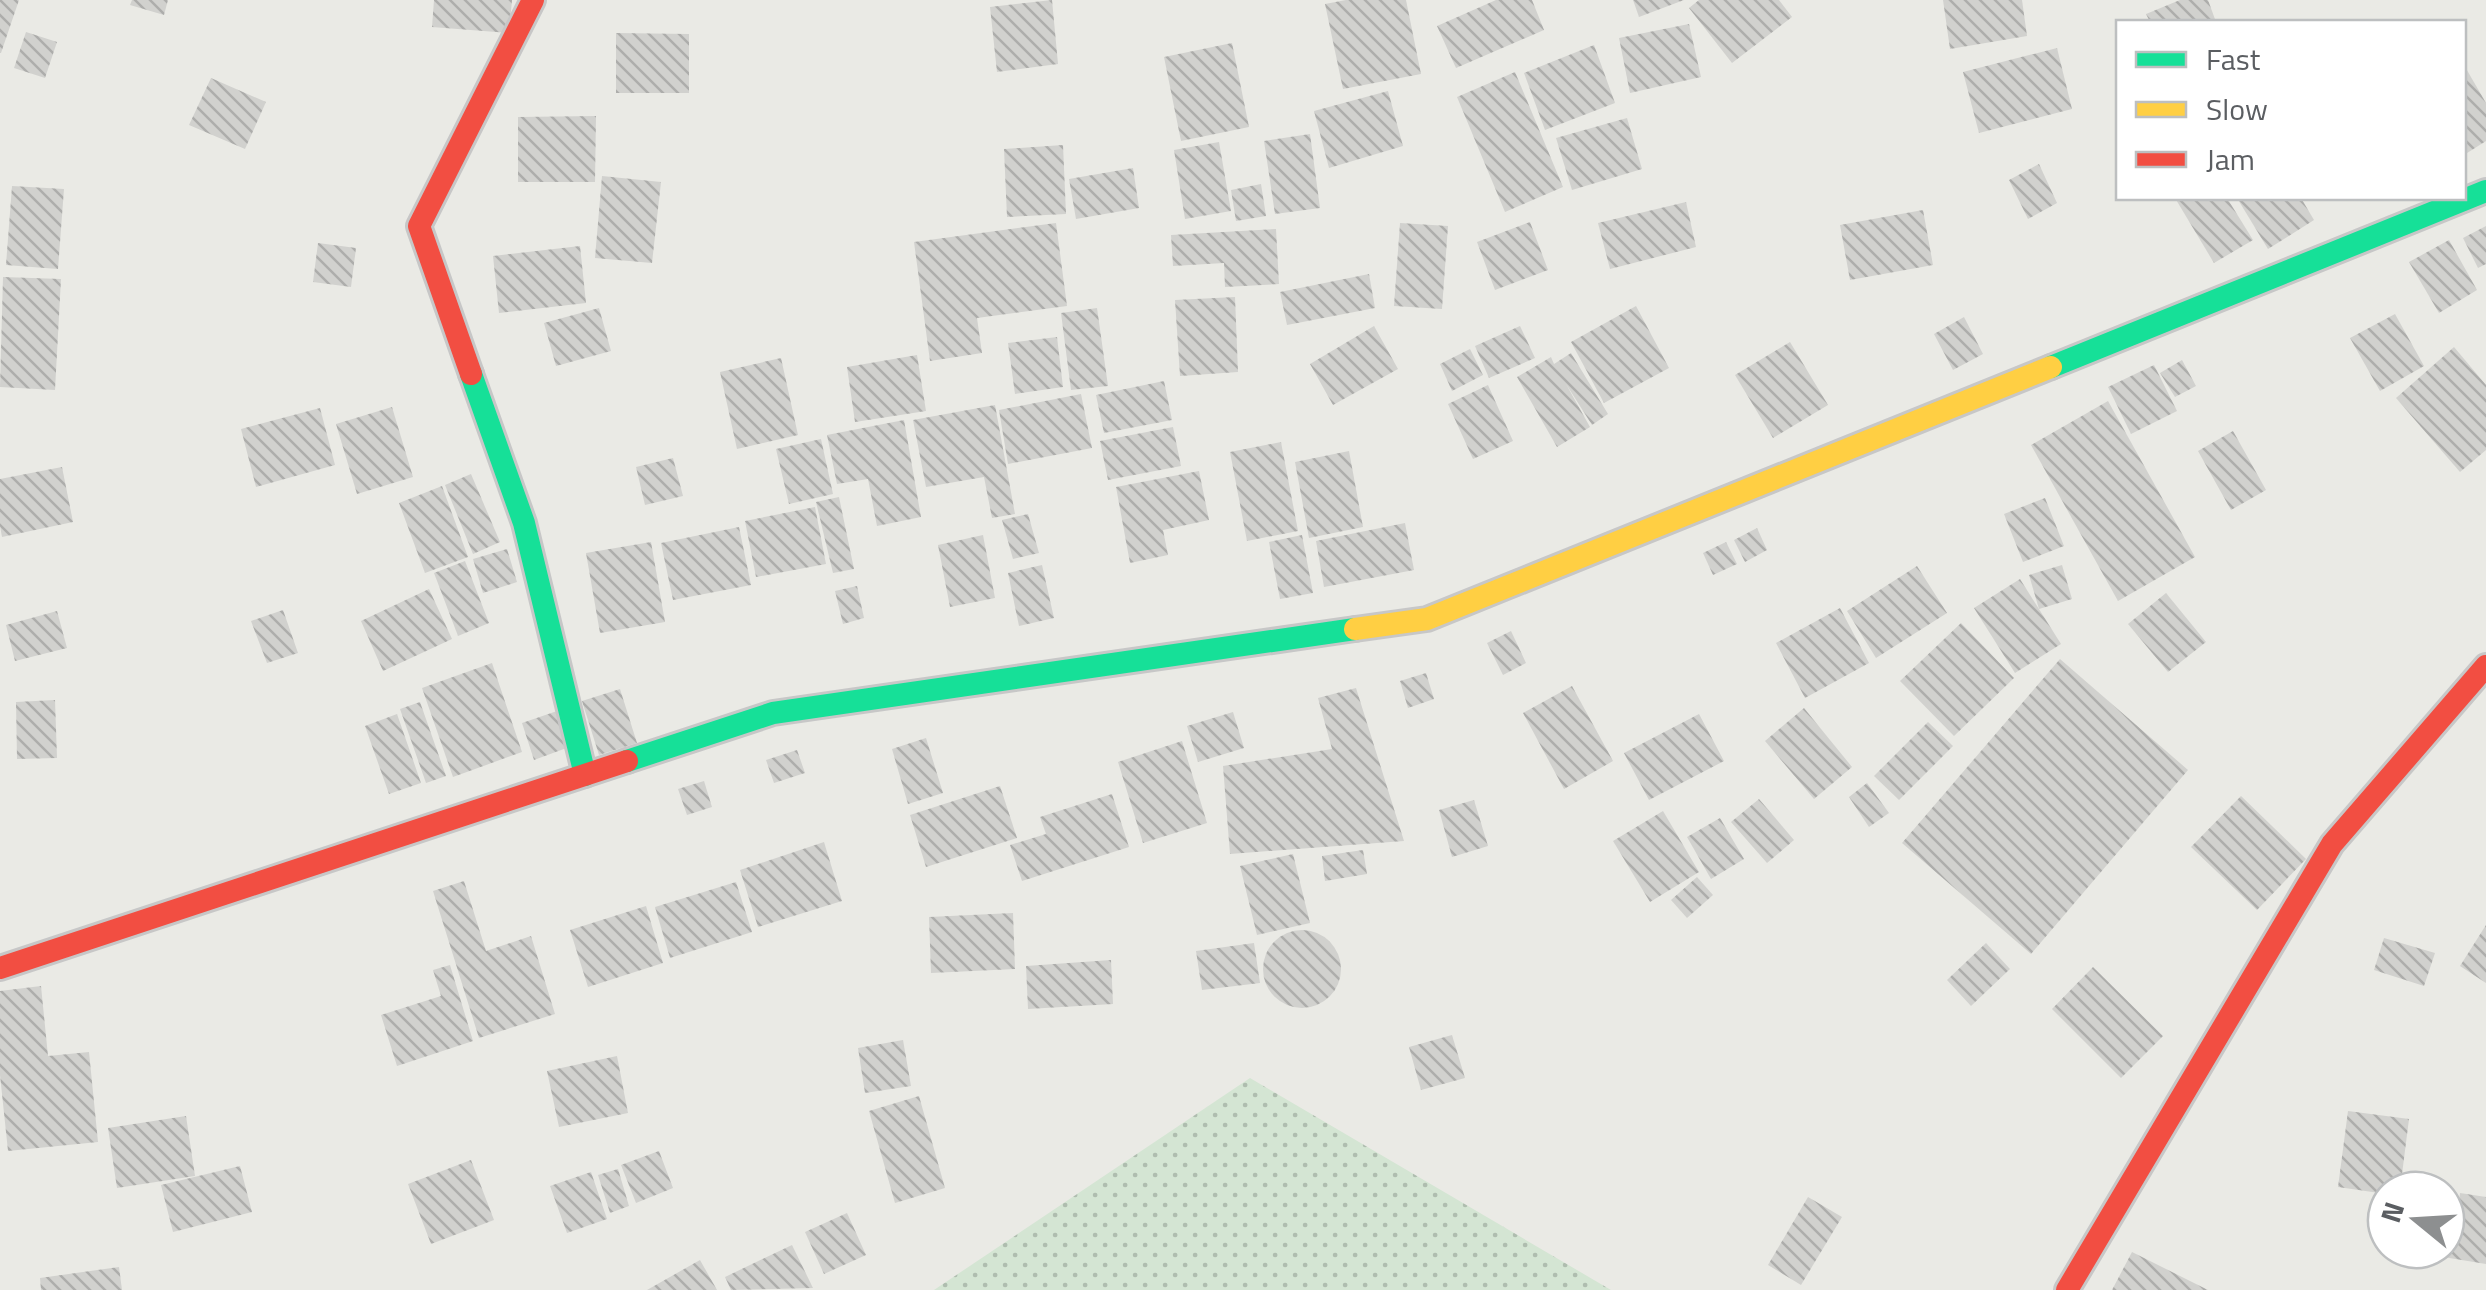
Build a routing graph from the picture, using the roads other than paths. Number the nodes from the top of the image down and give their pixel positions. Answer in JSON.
{"nodes":[{"id":1,"x":533,"y":0,"type":"edge"},
{"id":2,"x":2461,"y":200,"type":"edge"},
{"id":3,"x":2486,"y":666,"type":"edge"},
{"id":4,"x":585,"y":775,"type":"junction"},
{"id":5,"x":0,"y":968,"type":"edge"},
{"id":6,"x":2067,"y":1290,"type":"edge"}],
"edges":[{"from":1,"to":4,"type":"street"},
{"from":2,"to":4,"type":"street"},
{"from":3,"to":6,"type":"street"},
{"from":4,"to":5,"type":"street"}]}
